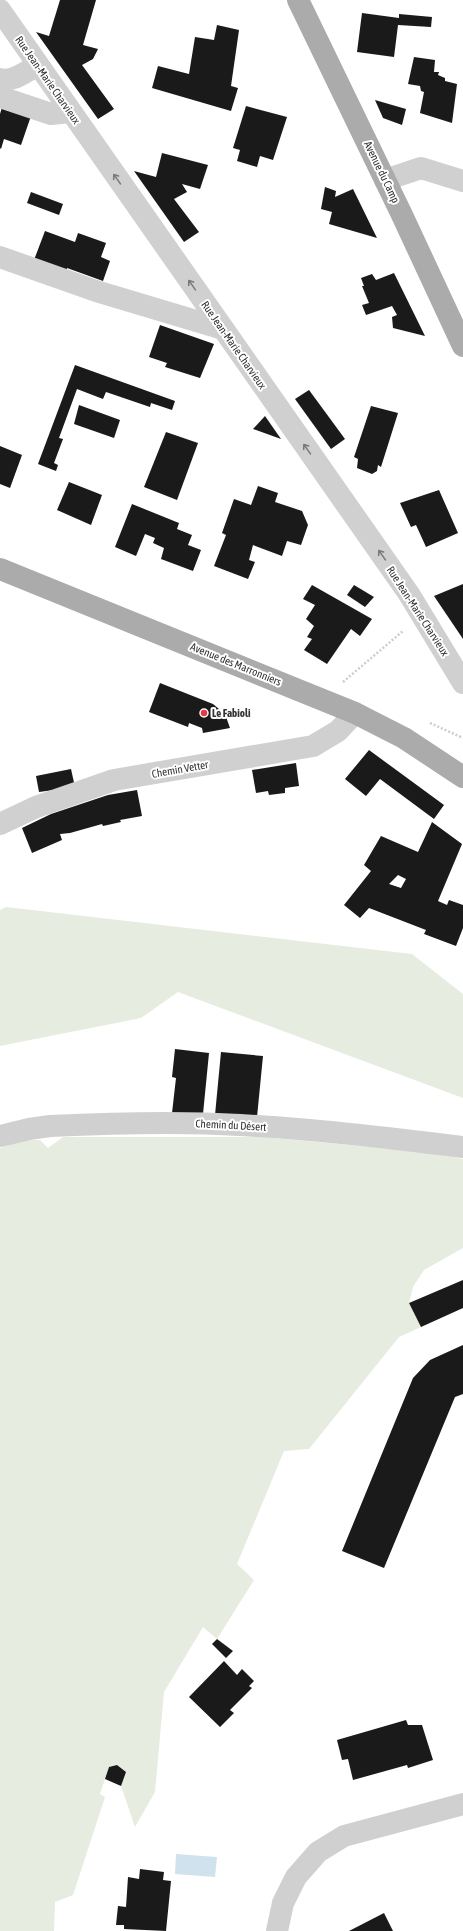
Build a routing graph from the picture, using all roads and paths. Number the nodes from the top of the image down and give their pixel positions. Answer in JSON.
{"nodes":[{"id":1,"x":298,"y":0,"type":"edge"},
{"id":2,"x":0,"y":10,"type":"edge"},
{"id":3,"x":38,"y":65,"type":"junction"},
{"id":4,"x":0,"y":79,"type":"edge"},
{"id":5,"x":0,"y":97,"type":"edge"},
{"id":6,"x":70,"y":112,"type":"junction"},
{"id":7,"x":385,"y":180,"type":"junction"},
{"id":8,"x":463,"y":181,"type":"edge"},
{"id":9,"x":0,"y":257,"type":"edge"},
{"id":10,"x":223,"y":329,"type":"junction"},
{"id":11,"x":463,"y":346,"type":"edge"},
{"id":12,"x":0,"y":569,"type":"edge"},
{"id":13,"x":405,"y":629,"type":"dead end"},
{"id":14,"x":463,"y":683,"type":"edge"},
{"id":15,"x":349,"y":686,"type":"dead end"},
{"id":16,"x":355,"y":713,"type":"junction"},
{"id":17,"x":429,"y":723,"type":"dead end"},
{"id":18,"x":463,"y":738,"type":"edge"},
{"id":19,"x":463,"y":778,"type":"edge"},
{"id":20,"x":0,"y":824,"type":"edge"},
{"id":21,"x":0,"y":1136,"type":"edge"},
{"id":22,"x":463,"y":1147,"type":"edge"},
{"id":23,"x":463,"y":1804,"type":"edge"},
{"id":24,"x":277,"y":1931,"type":"edge"}],
"edges":[{"from":1,"to":7,"type":"main road","name":"Avenue du Camp"},
{"from":2,"to":3,"type":"street","name":"Rue Jean-Marie Charvieux"},
{"from":3,"to":4,"type":"street"},
{"from":3,"to":6,"type":"street","name":"Rue Jean-Marie Charvieux"},
{"from":5,"to":6,"type":"street"},
{"from":10,"to":6,"type":"street","name":"Rue Jean-Marie Charvieux","one_way":true},
{"from":7,"to":8,"type":"street"},
{"from":7,"to":11,"type":"main road","name":"Avenue du Camp"},
{"from":9,"to":10,"type":"street"},
{"from":14,"to":10,"type":"street","name":"Rue Jean-Marie Charvieux","one_way":true},
{"from":12,"to":16,"type":"main road","name":"Avenue des Marronniers"},
{"from":13,"to":15,"type":"path"},
{"from":16,"to":19,"type":"main road","name":"Avenue des Marronniers"},
{"from":16,"to":20,"type":"street","name":"Chemin Vetter"},
{"from":17,"to":18,"type":"path"},
{"from":21,"to":22,"type":"street","name":"Chemin du Désert"},
{"from":23,"to":24,"type":"street"}]}
